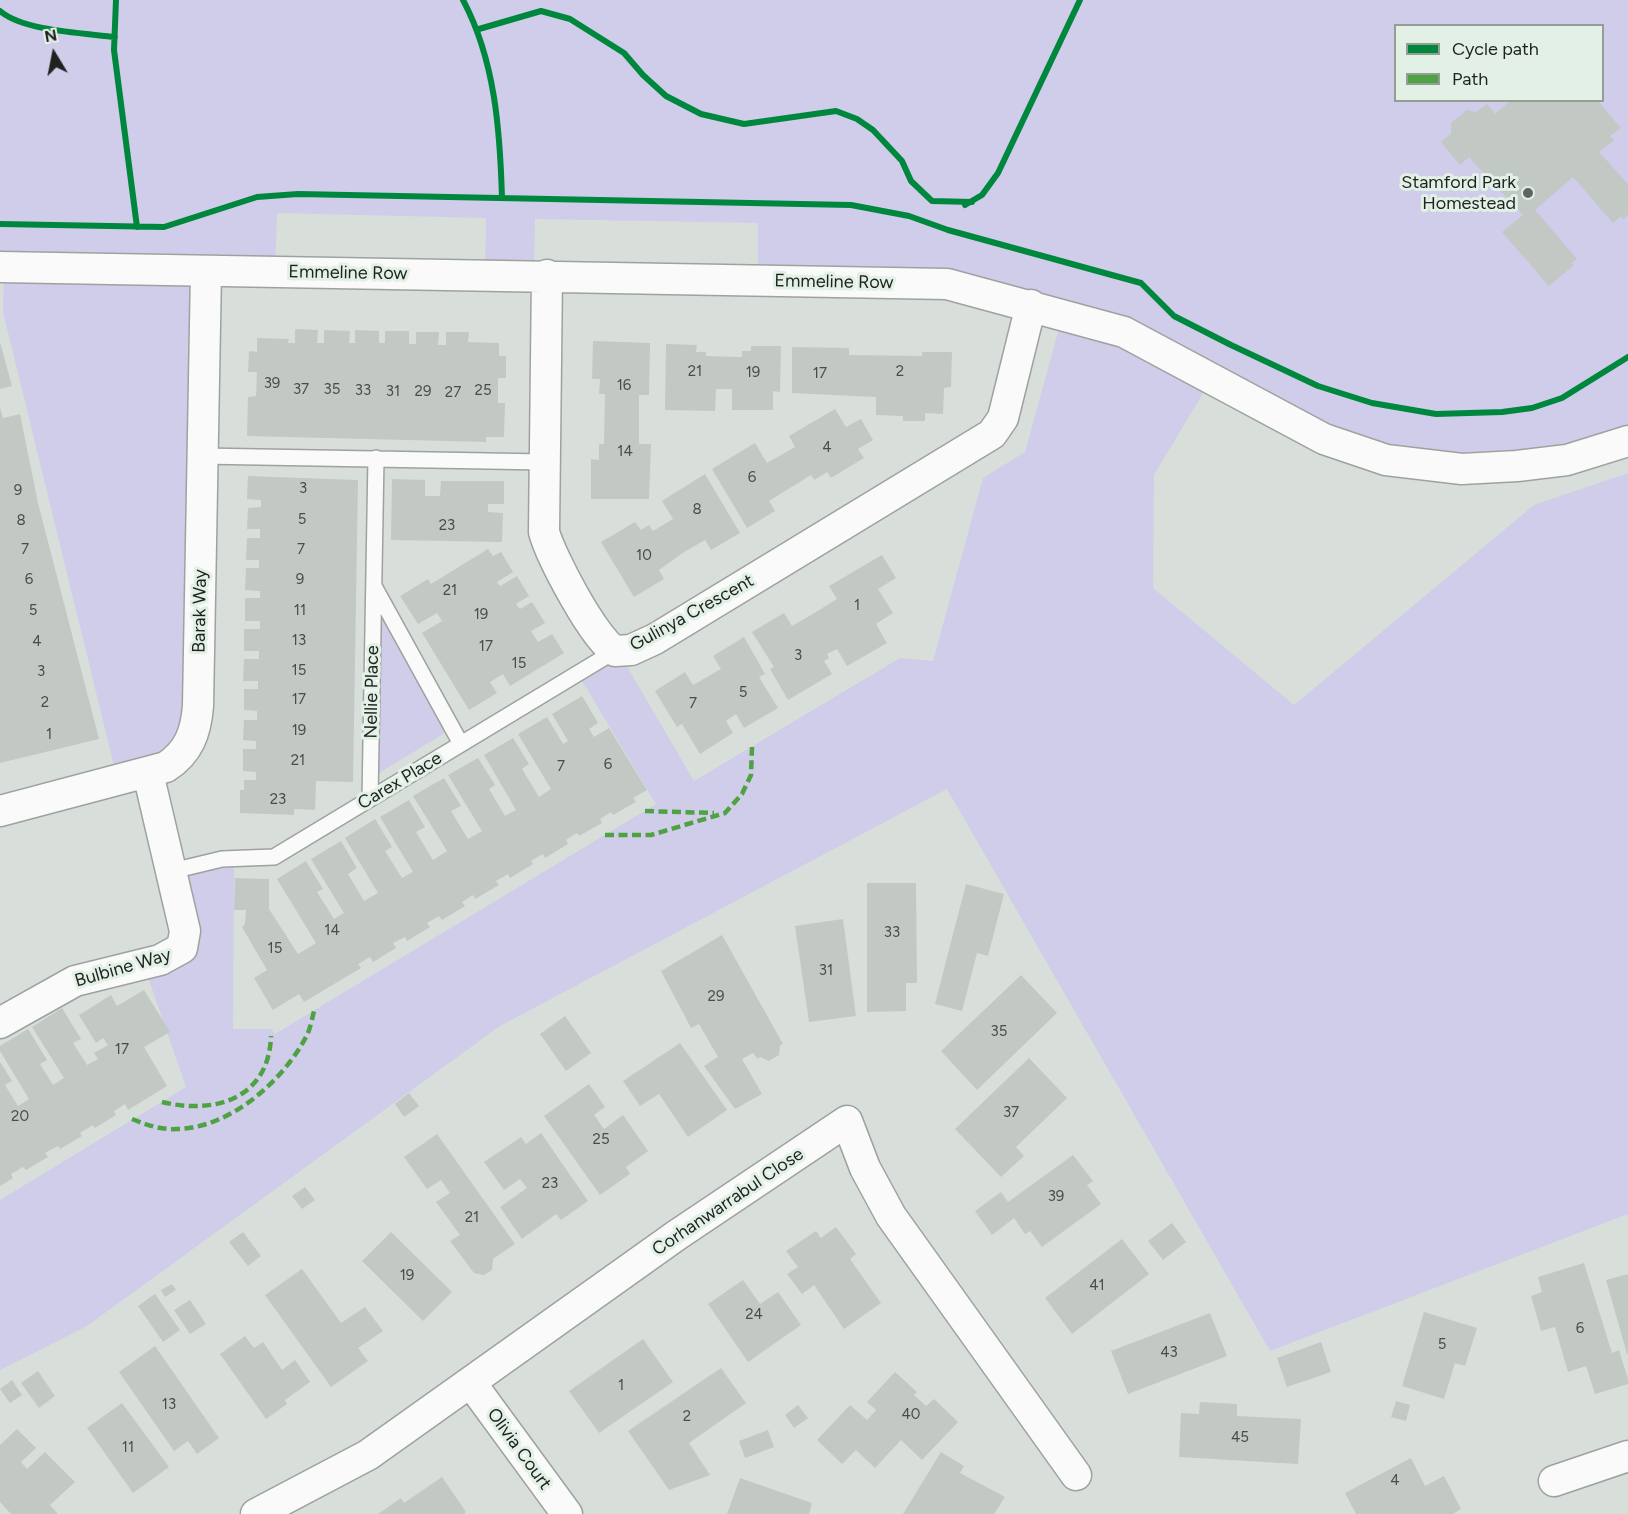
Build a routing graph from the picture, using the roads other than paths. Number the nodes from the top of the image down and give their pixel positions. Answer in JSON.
{"nodes":[{"id":1,"x":0,"y":267,"type":"edge"},
{"id":2,"x":206,"y":271,"type":"junction"},
{"id":3,"x":547,"y":275,"type":"junction"},
{"id":4,"x":1031,"y":306,"type":"junction"},
{"id":5,"x":1628,"y":441,"type":"edge"},
{"id":6,"x":202,"y":456,"type":"junction"},
{"id":7,"x":376,"y":458,"type":"junction"},
{"id":8,"x":545,"y":462,"type":"junction"},
{"id":9,"x":374,"y":585,"type":"junction"},
{"id":10,"x":615,"y":651,"type":"junction"},
{"id":11,"x":461,"y":744,"type":"junction"},
{"id":12,"x":148,"y":773,"type":"junction"},
{"id":13,"x":370,"y":799,"type":"junction"},
{"id":14,"x":0,"y":811,"type":"edge"},
{"id":15,"x":172,"y":872,"type":"junction"},
{"id":16,"x":0,"y":1023,"type":"edge"},
{"id":17,"x":471,"y":1383,"type":"junction"},
{"id":18,"x":1628,"y":1456,"type":"edge"},
{"id":19,"x":1076,"y":1475,"type":"dead end"},
{"id":20,"x":1554,"y":1481,"type":"dead end"},
{"id":21,"x":256,"y":1514,"type":"edge"},
{"id":22,"x":567,"y":1514,"type":"edge"}],
"edges":[{"from":1,"to":2,"type":"street","name":"Emmeline Row"},
{"from":2,"to":3,"type":"street","name":"Emmeline Row"},
{"from":2,"to":6,"type":"street","name":"Barak Way"},
{"from":3,"to":4,"type":"street","name":"Emmeline Row"},
{"from":3,"to":8,"type":"street","name":"Gulinya Crescent"},
{"from":4,"to":5,"type":"street","name":"Emmeline Row"},
{"from":4,"to":10,"type":"street","name":"Gulinya Crescent"},
{"from":6,"to":7,"type":"lane"},
{"from":6,"to":12,"type":"street","name":"Barak Way"},
{"from":7,"to":8,"type":"lane"},
{"from":7,"to":9,"type":"lane","name":"Nellie Place"},
{"from":8,"to":10,"type":"street","name":"Gulinya Crescent"},
{"from":9,"to":11,"type":"lane","name":"Nellie Place"},
{"from":9,"to":13,"type":"lane","name":"Nellie Place"},
{"from":10,"to":11,"type":"lane","name":"Carex Place"},
{"from":11,"to":13,"type":"lane","name":"Carex Place"},
{"from":12,"to":14,"type":"street","name":"Barak Way"},
{"from":12,"to":15,"type":"street","name":"Bulbine Way"},
{"from":13,"to":15,"type":"lane","name":"Carex Place"},
{"from":15,"to":16,"type":"street","name":"Bulbine Way"},
{"from":17,"to":19,"type":"street","name":"Corhanwarrabul Close"},
{"from":17,"to":21,"type":"street","name":"Corhanwarrabul Close"},
{"from":17,"to":22,"type":"street","name":"Olivia Court"},
{"from":18,"to":20,"type":"street"}]}
